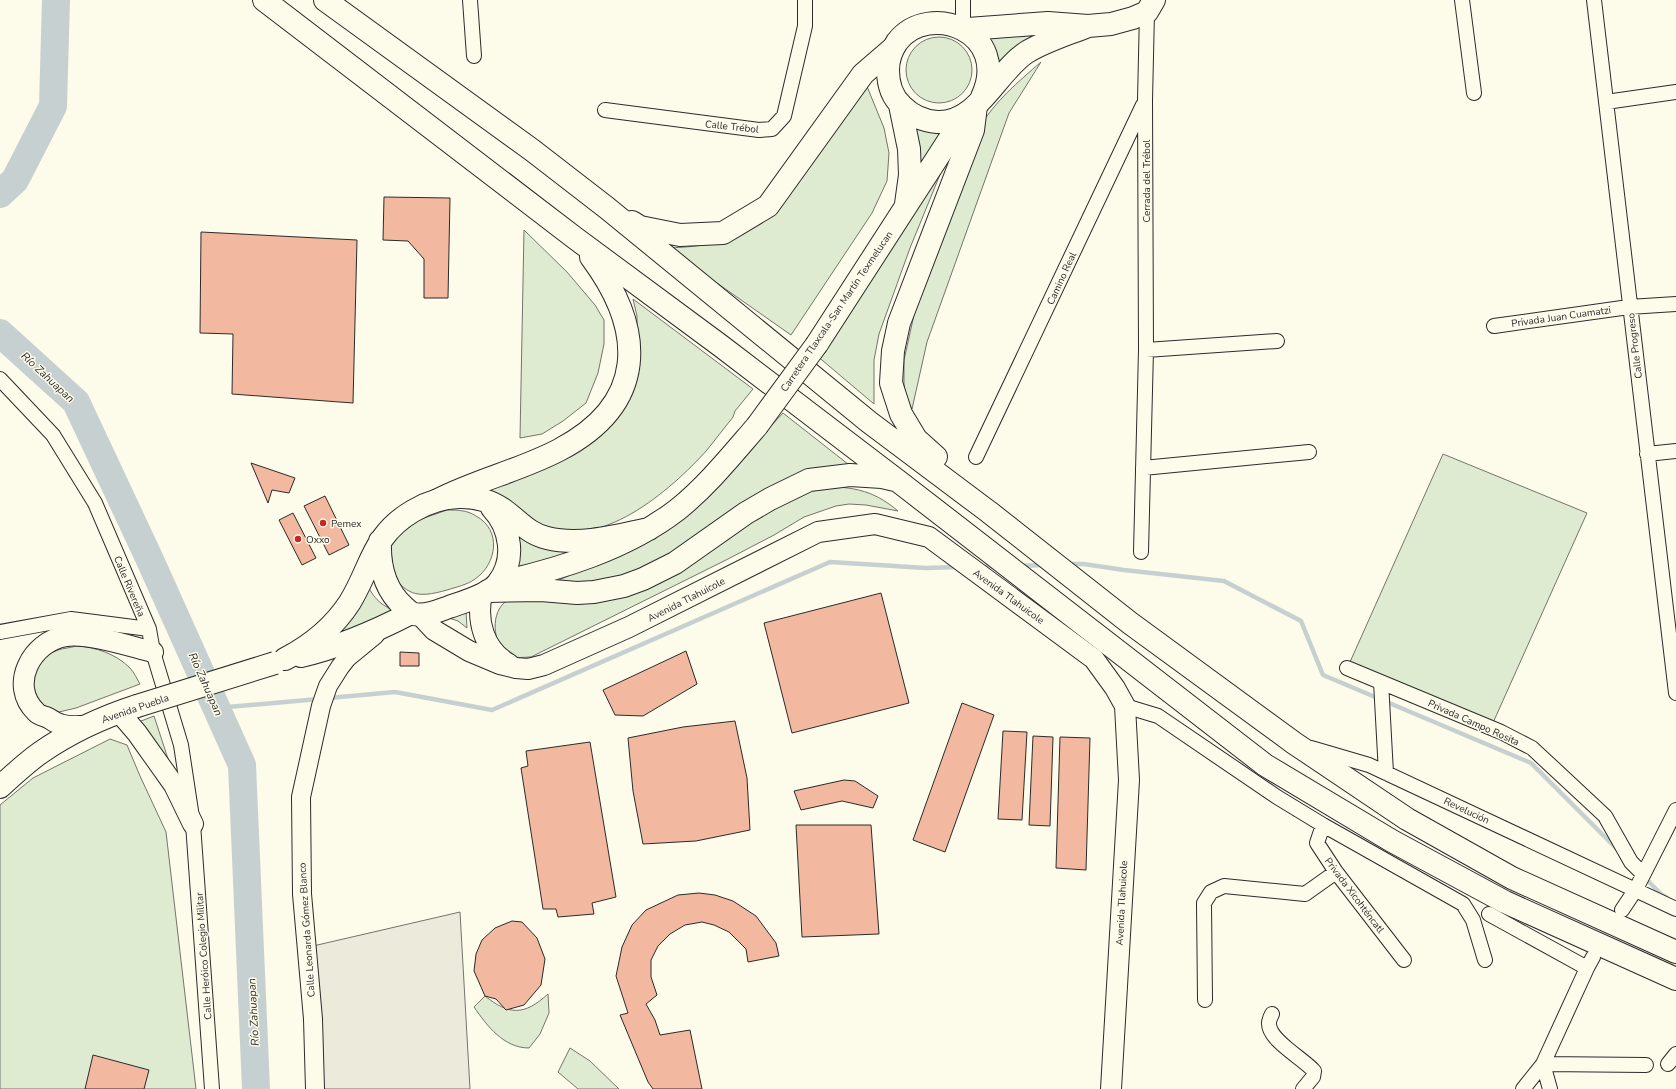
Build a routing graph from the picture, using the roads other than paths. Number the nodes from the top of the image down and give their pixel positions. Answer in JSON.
{"nodes":[{"id":1,"x":264,"y":0,"type":"edge"},
{"id":2,"x":325,"y":0,"type":"edge"},
{"id":3,"x":470,"y":0,"type":"edge"},
{"id":4,"x":805,"y":0,"type":"edge"},
{"id":5,"x":963,"y":0,"type":"edge"},
{"id":6,"x":1462,"y":0,"type":"edge"},
{"id":7,"x":1594,"y":0,"type":"edge"},
{"id":8,"x":1151,"y":6,"type":"edge"},
{"id":9,"x":1088,"y":26,"type":"junction"},
{"id":10,"x":966,"y":27,"type":"junction"},
{"id":11,"x":892,"y":49,"type":"junction"},
{"id":12,"x":474,"y":56,"type":"dead end"},
{"id":13,"x":1676,"y":92,"type":"edge"},
{"id":14,"x":1474,"y":93,"type":"dead end"},
{"id":15,"x":1145,"y":100,"type":"junction"},
{"id":16,"x":1606,"y":102,"type":"junction"},
{"id":17,"x":900,"y":105,"type":"junction"},
{"id":18,"x":974,"y":106,"type":"junction"},
{"id":19,"x":605,"y":110,"type":"dead end"},
{"id":20,"x":607,"y":208,"type":"junction"},
{"id":21,"x":905,"y":209,"type":"junction"},
{"id":22,"x":575,"y":238,"type":"junction"},
{"id":23,"x":1676,"y":304,"type":"edge"},
{"id":24,"x":1629,"y":307,"type":"junction"},
{"id":25,"x":1494,"y":326,"type":"dead end"},
{"id":26,"x":1277,"y":341,"type":"dead end"},
{"id":27,"x":1146,"y":350,"type":"junction"},
{"id":28,"x":0,"y":379,"type":"edge"},
{"id":29,"x":1676,"y":451,"type":"edge"},
{"id":30,"x":1309,"y":452,"type":"dead end"},
{"id":31,"x":1647,"y":454,"type":"junction"},
{"id":32,"x":976,"y":457,"type":"dead end"},
{"id":33,"x":1143,"y":468,"type":"junction"},
{"id":34,"x":898,"y":481,"type":"junction"},
{"id":35,"x":474,"y":497,"type":"junction"},
{"id":36,"x":438,"y":500,"type":"junction"},
{"id":37,"x":989,"y":512,"type":"junction"},
{"id":38,"x":649,"y":529,"type":"junction"},
{"id":39,"x":380,"y":541,"type":"junction"},
{"id":40,"x":1141,"y":552,"type":"dead end"},
{"id":41,"x":489,"y":589,"type":"junction"},
{"id":42,"x":416,"y":614,"type":"junction"},
{"id":43,"x":382,"y":628,"type":"junction"},
{"id":44,"x":149,"y":629,"type":"junction"},
{"id":45,"x":0,"y":632,"type":"edge"},
{"id":46,"x":154,"y":652,"type":"junction"},
{"id":47,"x":280,"y":661,"type":"junction"},
{"id":48,"x":516,"y":668,"type":"junction"},
{"id":49,"x":1347,"y":668,"type":"dead end"},
{"id":50,"x":1381,"y":682,"type":"junction"},
{"id":51,"x":1676,"y":691,"type":"edge"},
{"id":52,"x":1125,"y":706,"type":"junction"},
{"id":53,"x":128,"y":709,"type":"junction"},
{"id":54,"x":84,"y":726,"type":"junction"},
{"id":55,"x":1294,"y":743,"type":"junction"},
{"id":56,"x":1386,"y":773,"type":"junction"},
{"id":57,"x":0,"y":787,"type":"edge"},
{"id":58,"x":1676,"y":810,"type":"edge"},
{"id":59,"x":193,"y":824,"type":"junction"},
{"id":60,"x":1323,"y":825,"type":"junction"},
{"id":61,"x":1336,"y":872,"type":"junction"},
{"id":62,"x":1643,"y":874,"type":"junction"},
{"id":63,"x":1636,"y":888,"type":"junction"},
{"id":64,"x":1676,"y":908,"type":"edge"},
{"id":65,"x":1622,"y":910,"type":"dead end"},
{"id":66,"x":1489,"y":914,"type":"dead end"},
{"id":67,"x":1676,"y":952,"type":"edge"},
{"id":68,"x":1404,"y":960,"type":"dead end"},
{"id":69,"x":1485,"y":960,"type":"dead end"},
{"id":70,"x":1676,"y":979,"type":"edge"},
{"id":71,"x":1205,"y":1000,"type":"dead end"},
{"id":72,"x":1272,"y":1014,"type":"dead end"},
{"id":73,"x":1543,"y":1064,"type":"junction"},
{"id":74,"x":1646,"y":1065,"type":"dead end"},
{"id":75,"x":212,"y":1089,"type":"edge"},
{"id":76,"x":314,"y":1089,"type":"edge"},
{"id":77,"x":1111,"y":1089,"type":"edge"},
{"id":78,"x":1303,"y":1089,"type":"edge"},
{"id":79,"x":1523,"y":1089,"type":"edge"},
{"id":80,"x":1550,"y":1089,"type":"edge"}],
"edges":[{"from":1,"to":22,"type":"main road"},
{"from":2,"to":20,"type":"main road"},
{"from":3,"to":12,"type":"street"},
{"from":4,"to":19,"type":"street","name":"Calle Trébol"},
{"from":5,"to":10,"type":"street"},
{"from":6,"to":14,"type":"street"},
{"from":7,"to":16,"type":"street","name":"Calle Progreso"},
{"from":8,"to":9,"type":"main road"},
{"from":8,"to":15,"type":"street","name":"Cerrada del Trébol"},
{"from":9,"to":10,"type":"main road"},
{"from":9,"to":18,"type":"main road","name":"Carretera Tlaxcala-San Martín Texmelucan"},
{"from":10,"to":11,"type":"main road"},
{"from":10,"to":18,"type":"main road"},
{"from":11,"to":17,"type":"main road"},
{"from":11,"to":20,"type":"main road"},
{"from":13,"to":16,"type":"street"},
{"from":15,"to":27,"type":"street","name":"Cerrada del Trébol"},
{"from":15,"to":32,"type":"street","name":"Camino Real"},
{"from":16,"to":24,"type":"street","name":"Calle Progreso"},
{"from":17,"to":18,"type":"main road"},
{"from":17,"to":21,"type":"main road"},
{"from":18,"to":21,"type":"main road","name":"Carretera Tlaxcala-San Martín Texmelucan"},
{"from":18,"to":37,"type":"main road"},
{"from":20,"to":37,"type":"main road"},
{"from":21,"to":38,"type":"main road","name":"Carretera Tlaxcala-San Martín Texmelucan","bridge":true},
{"from":22,"to":34,"type":"main road"},
{"from":22,"to":36,"type":"main road"},
{"from":23,"to":24,"type":"street","name":"Privada Juan Cuamatzi"},
{"from":24,"to":25,"type":"street","name":"Privada Juan Cuamatzi"},
{"from":24,"to":31,"type":"street","name":"Calle Progreso"},
{"from":26,"to":27,"type":"street"},
{"from":27,"to":33,"type":"street","name":"Cerrada del Trébol"},
{"from":28,"to":44,"type":"street","name":"Calle Rivereña"},
{"from":29,"to":31,"type":"street"},
{"from":30,"to":33,"type":"street"},
{"from":31,"to":51,"type":"street","name":"Calle Progreso"},
{"from":33,"to":40,"type":"street","name":"Cerrada del Trébol"},
{"from":34,"to":41,"type":"main road"},
{"from":34,"to":70,"type":"main road"},
{"from":35,"to":36,"type":"main road"},
{"from":35,"to":38,"type":"main road"},
{"from":35,"to":41,"type":"main road"},
{"from":36,"to":39,"type":"main road"},
{"from":37,"to":55,"type":"main road"},
{"from":38,"to":41,"type":"main road","name":"Carretera Tlaxcala-San Martín Texmelucan"},
{"from":39,"to":42,"type":"main road"},
{"from":39,"to":47,"type":"main road"},
{"from":41,"to":42,"type":"main road","name":"Carretera Tlaxcala-San Martín Texmelucan"},
{"from":41,"to":48,"type":"main road"},
{"from":42,"to":43,"type":"main road","name":"Carretera Tlaxcala-San Martín Texmelucan"},
{"from":42,"to":48,"type":"main road"},
{"from":43,"to":47,"type":"main road","name":"Carretera Tlaxcala-San Martín Texmelucan"},
{"from":43,"to":76,"type":"street","name":"Calle Leonarda Gómez Blanco"},
{"from":44,"to":45,"type":"street"},
{"from":44,"to":46,"type":"street","name":"Calle Rivereña"},
{"from":46,"to":54,"type":"main road"},
{"from":46,"to":59,"type":"street","name":"Calle Rivereña"},
{"from":47,"to":53,"type":"main road","name":"Avenida Puebla","bridge":true},
{"from":48,"to":52,"type":"main road","name":"Avenida Tlahuicole"},
{"from":49,"to":50,"type":"street","name":"Privada Campo Rosita"},
{"from":50,"to":56,"type":"street"},
{"from":50,"to":62,"type":"street","name":"Privada Campo Rosita"},
{"from":52,"to":60,"type":"street"},
{"from":52,"to":77,"type":"main road","name":"Avenida Tlahuicole"},
{"from":53,"to":54,"type":"main road","name":"Avenida Puebla"},
{"from":53,"to":59,"type":"main road"},
{"from":54,"to":57,"type":"main road","name":"Avenida Puebla"},
{"from":55,"to":56,"type":"street","name":"Revelución"},
{"from":55,"to":67,"type":"main road"},
{"from":56,"to":63,"type":"street","name":"Revelución"},
{"from":58,"to":62,"type":"street"},
{"from":59,"to":75,"type":"street","name":"Calle Heróico Colegio Militar"},
{"from":60,"to":61,"type":"street","name":"Privada Xicohténcatl"},
{"from":60,"to":69,"type":"street"},
{"from":61,"to":68,"type":"street","name":"Privada Xicohténcatl"},
{"from":61,"to":71,"type":"street"},
{"from":62,"to":63,"type":"street"},
{"from":63,"to":64,"type":"street","name":"Revelución"},
{"from":63,"to":65,"type":"street"},
{"from":66,"to":73,"type":"street"},
{"from":72,"to":78,"type":"street"},
{"from":73,"to":74,"type":"street"},
{"from":73,"to":79,"type":"street"},
{"from":73,"to":80,"type":"street"}]}
